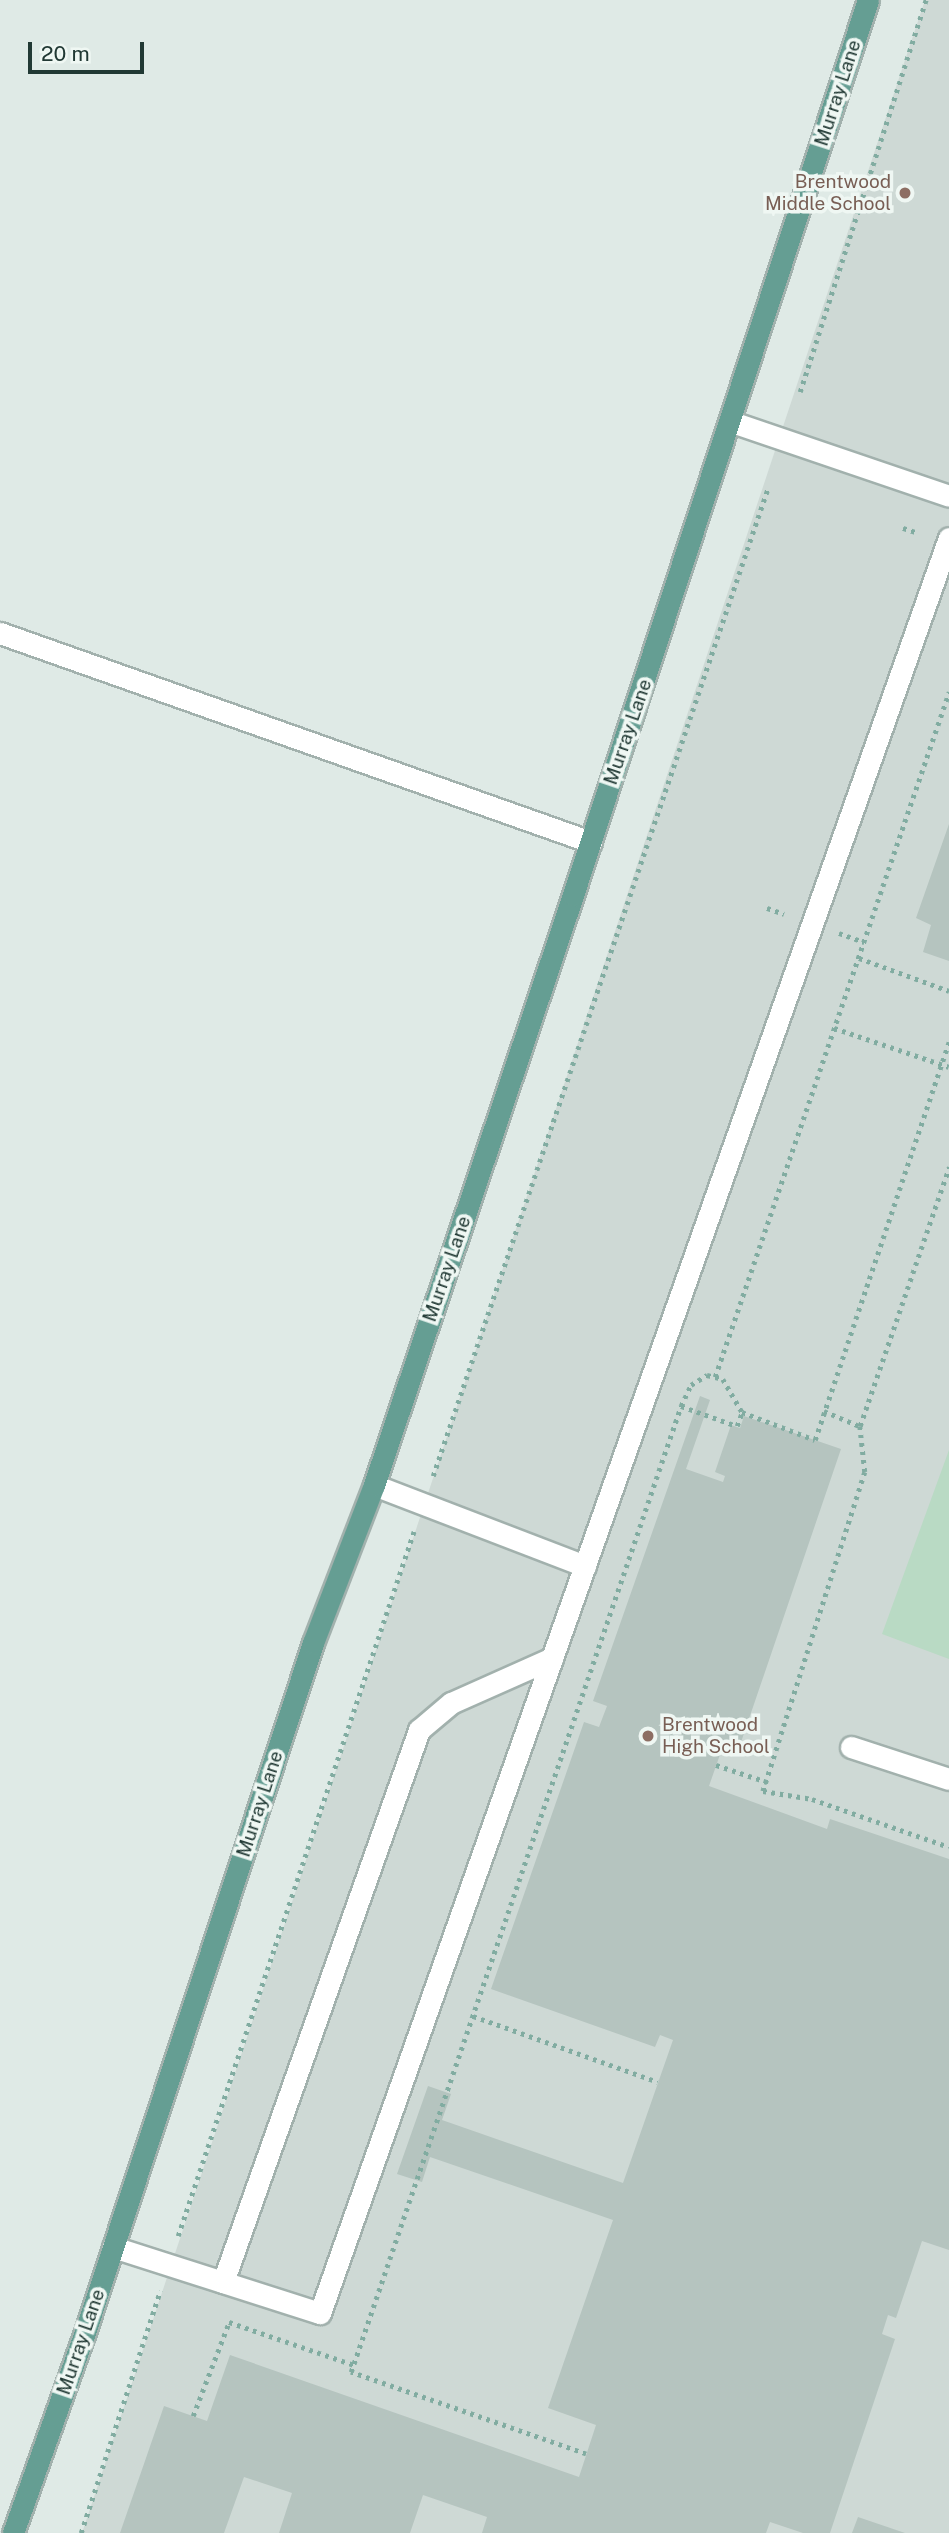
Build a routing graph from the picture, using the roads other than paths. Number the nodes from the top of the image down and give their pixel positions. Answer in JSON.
{"nodes":[{"id":1,"x":868,"y":0,"type":"edge"},
{"id":2,"x":732,"y":422,"type":"junction"},
{"id":3,"x":949,"y":496,"type":"edge"},
{"id":4,"x":949,"y":538,"type":"edge"},
{"id":5,"x":0,"y":633,"type":"edge"},
{"id":6,"x":591,"y":842,"type":"junction"},
{"id":7,"x":374,"y":1485,"type":"junction"},
{"id":8,"x":585,"y":1566,"type":"junction"},
{"id":9,"x":552,"y":1658,"type":"junction"},
{"id":10,"x":851,"y":1747,"type":"dead end"},
{"id":11,"x":949,"y":1779,"type":"edge"},
{"id":12,"x":113,"y":2247,"type":"junction"},
{"id":13,"x":223,"y":2282,"type":"junction"},
{"id":14,"x":13,"y":2533,"type":"edge"}],
"edges":[{"from":1,"to":2,"type":"main road","name":"Murray Lane"},
{"from":2,"to":3,"type":"lane"},
{"from":2,"to":6,"type":"main road","name":"Murray Lane"},
{"from":4,"to":8,"type":"lane"},
{"from":5,"to":6,"type":"lane"},
{"from":6,"to":7,"type":"main road","name":"Murray Lane"},
{"from":7,"to":8,"type":"lane"},
{"from":7,"to":12,"type":"main road","name":"Murray Lane"},
{"from":8,"to":9,"type":"lane"},
{"from":9,"to":13,"type":"lane"},
{"from":9,"to":13,"type":"lane"},
{"from":10,"to":11,"type":"lane"},
{"from":12,"to":13,"type":"lane"},
{"from":12,"to":14,"type":"main road","name":"Murray Lane"}]}
